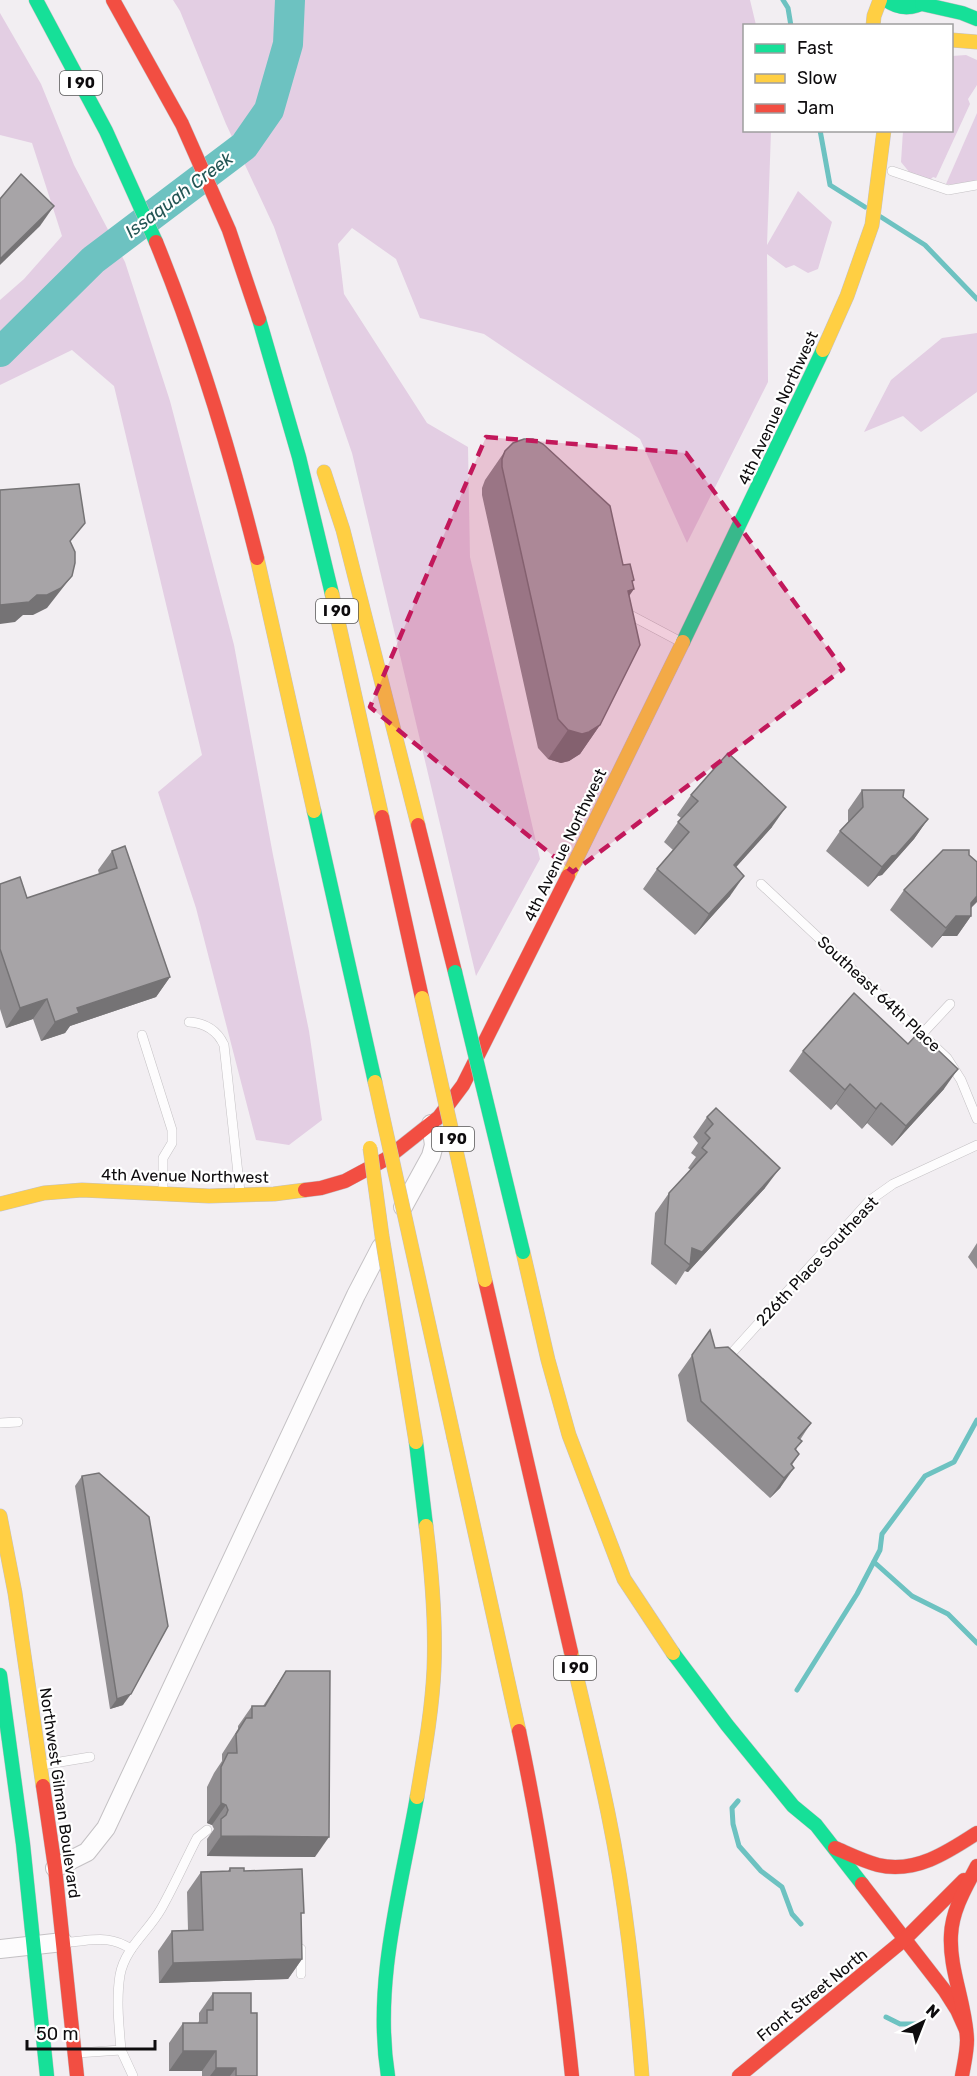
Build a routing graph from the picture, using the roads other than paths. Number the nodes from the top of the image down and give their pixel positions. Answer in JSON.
{"nodes":[{"id":1,"x":36,"y":0,"type":"edge"},
{"id":2,"x":113,"y":0,"type":"edge"},
{"id":3,"x":880,"y":0,"type":"edge"},
{"id":4,"x":886,"y":0,"type":"edge"},
{"id":5,"x":921,"y":4,"type":"edge"},
{"id":6,"x":902,"y":19,"type":"dead end"},
{"id":7,"x":977,"y":19,"type":"edge"},
{"id":8,"x":873,"y":24,"type":"edge"},
{"id":9,"x":953,"y":40,"type":"edge"},
{"id":10,"x":977,"y":42,"type":"edge"},
{"id":11,"x":878,"y":132,"type":"edge"},
{"id":12,"x":884,"y":132,"type":"edge"},
{"id":13,"x":889,"y":162,"type":"junction"},
{"id":14,"x":977,"y":185,"type":"edge"},
{"id":15,"x":255,"y":304,"type":"junction"},
{"id":16,"x":300,"y":410,"type":"dead end"},
{"id":17,"x":320,"y":461,"type":"dead end"},
{"id":18,"x":632,"y":616,"type":"edge"},
{"id":19,"x":683,"y":643,"type":"junction"},
{"id":20,"x":761,"y":884,"type":"dead end"},
{"id":21,"x":950,"y":1004,"type":"dead end"},
{"id":22,"x":189,"y":1022,"type":"dead end"},
{"id":23,"x":922,"y":1034,"type":"junction"},
{"id":24,"x":142,"y":1035,"type":"dead end"},
{"id":25,"x":977,"y":1119,"type":"edge"},
{"id":26,"x":431,"y":1124,"type":"junction"},
{"id":27,"x":368,"y":1137,"type":"dead end"},
{"id":28,"x":977,"y":1145,"type":"edge"},
{"id":29,"x":163,"y":1194,"type":"junction"},
{"id":30,"x":240,"y":1194,"type":"junction"},
{"id":31,"x":0,"y":1204,"type":"edge"},
{"id":32,"x":730,"y":1355,"type":"edge"},
{"id":33,"x":18,"y":1422,"type":"dead end"},
{"id":34,"x":0,"y":1423,"type":"edge"},
{"id":35,"x":599,"y":1512,"type":"junction"},
{"id":36,"x":0,"y":1516,"type":"edge"},
{"id":37,"x":627,"y":1550,"type":"dead end"},
{"id":38,"x":10,"y":1634,"type":"dead end"},
{"id":39,"x":24,"y":1652,"type":"junction"},
{"id":40,"x":0,"y":1675,"type":"edge"},
{"id":41,"x":90,"y":1757,"type":"dead end"},
{"id":42,"x":40,"y":1766,"type":"junction"},
{"id":43,"x":806,"y":1800,"type":"dead end"},
{"id":44,"x":816,"y":1825,"type":"junction"},
{"id":45,"x":207,"y":1830,"type":"dead end"},
{"id":46,"x":977,"y":1833,"type":"edge"},
{"id":47,"x":832,"y":1847,"type":"junction"},
{"id":48,"x":977,"y":1865,"type":"edge"},
{"id":49,"x":56,"y":1868,"type":"junction"},
{"id":50,"x":905,"y":1939,"type":"junction"},
{"id":51,"x":301,"y":1941,"type":"edge"},
{"id":52,"x":63,"y":1942,"type":"junction"},
{"id":53,"x":33,"y":1946,"type":"junction"},
{"id":54,"x":0,"y":1948,"type":"edge"},
{"id":55,"x":131,"y":1949,"type":"junction"},
{"id":56,"x":301,"y":1974,"type":"edge"},
{"id":57,"x":966,"y":2030,"type":"junction"},
{"id":58,"x":121,"y":2050,"type":"junction"},
{"id":59,"x":74,"y":2053,"type":"junction"},
{"id":60,"x":47,"y":2076,"type":"edge"},
{"id":61,"x":77,"y":2076,"type":"edge"},
{"id":62,"x":133,"y":2076,"type":"edge"},
{"id":63,"x":388,"y":2076,"type":"edge"},
{"id":64,"x":572,"y":2076,"type":"edge"},
{"id":65,"x":642,"y":2076,"type":"edge"},
{"id":66,"x":739,"y":2076,"type":"edge"},
{"id":67,"x":962,"y":2076,"type":"edge"}],
"edges":[{"from":1,"to":64,"type":"main road","number":"I 90","bridge":true},
{"from":2,"to":15,"type":"main road","number":"I 90"},
{"from":3,"to":8,"type":"main road"},
{"from":4,"to":5,"type":"main road"},
{"from":5,"to":6,"type":"main road"},
{"from":5,"to":7,"type":"main road"},
{"from":9,"to":10,"type":"main road"},
{"from":11,"to":13,"type":"main road"},
{"from":12,"to":13,"type":"main road"},
{"from":13,"to":14,"type":"lane"},
{"from":13,"to":19,"type":"main road","name":"4th Avenue Northwest"},
{"from":15,"to":16,"type":"main road"},
{"from":15,"to":65,"type":"main road","number":"I 90","bridge":true},
{"from":17,"to":35,"type":"main road","bridge":true},
{"from":18,"to":19,"type":"lane"},
{"from":19,"to":26,"type":"main road","name":"4th Avenue Northwest"},
{"from":20,"to":23,"type":"lane","name":"Southeast 64th Place"},
{"from":21,"to":23,"type":"lane"},
{"from":22,"to":30,"type":"lane"},
{"from":23,"to":25,"type":"lane","name":"Southeast 64th Place"},
{"from":24,"to":29,"type":"lane"},
{"from":26,"to":30,"type":"main road","name":"4th Avenue Northwest"},
{"from":26,"to":49,"type":"street"},
{"from":27,"to":63,"type":"main road","bridge":true},
{"from":28,"to":32,"type":"lane","name":"226th Place Southeast"},
{"from":29,"to":30,"type":"main road","name":"4th Avenue Northwest"},
{"from":29,"to":31,"type":"main road","name":"4th Avenue Northwest"},
{"from":33,"to":34,"type":"lane"},
{"from":35,"to":37,"type":"main road"},
{"from":35,"to":44,"type":"main road"},
{"from":36,"to":39,"type":"main road","name":"Northwest Gilman Boulevard"},
{"from":38,"to":39,"type":"lane"},
{"from":39,"to":42,"type":"main road","name":"Northwest Gilman Boulevard"},
{"from":40,"to":53,"type":"main road"},
{"from":41,"to":42,"type":"lane"},
{"from":42,"to":49,"type":"main road","name":"Northwest Gilman Boulevard"},
{"from":43,"to":44,"type":"main road"},
{"from":44,"to":47,"type":"main road"},
{"from":45,"to":55,"type":"lane"},
{"from":46,"to":47,"type":"main road"},
{"from":47,"to":50,"type":"main road"},
{"from":48,"to":50,"type":"main road","name":"Front Street North"},
{"from":48,"to":57,"type":"main road"},
{"from":49,"to":52,"type":"main road","name":"Northwest Gilman Boulevard"},
{"from":50,"to":57,"type":"main road"},
{"from":50,"to":66,"type":"main road","name":"Front Street North"},
{"from":51,"to":56,"type":"lane"},
{"from":52,"to":53,"type":"street"},
{"from":52,"to":55,"type":"lane"},
{"from":52,"to":59,"type":"main road","name":"Northwest Gilman Boulevard"},
{"from":53,"to":54,"type":"street"},
{"from":53,"to":60,"type":"main road"},
{"from":55,"to":58,"type":"lane"},
{"from":57,"to":67,"type":"main road"},
{"from":58,"to":59,"type":"lane"},
{"from":58,"to":62,"type":"lane"},
{"from":59,"to":61,"type":"main road","name":"Northwest Gilman Boulevard"}]}
